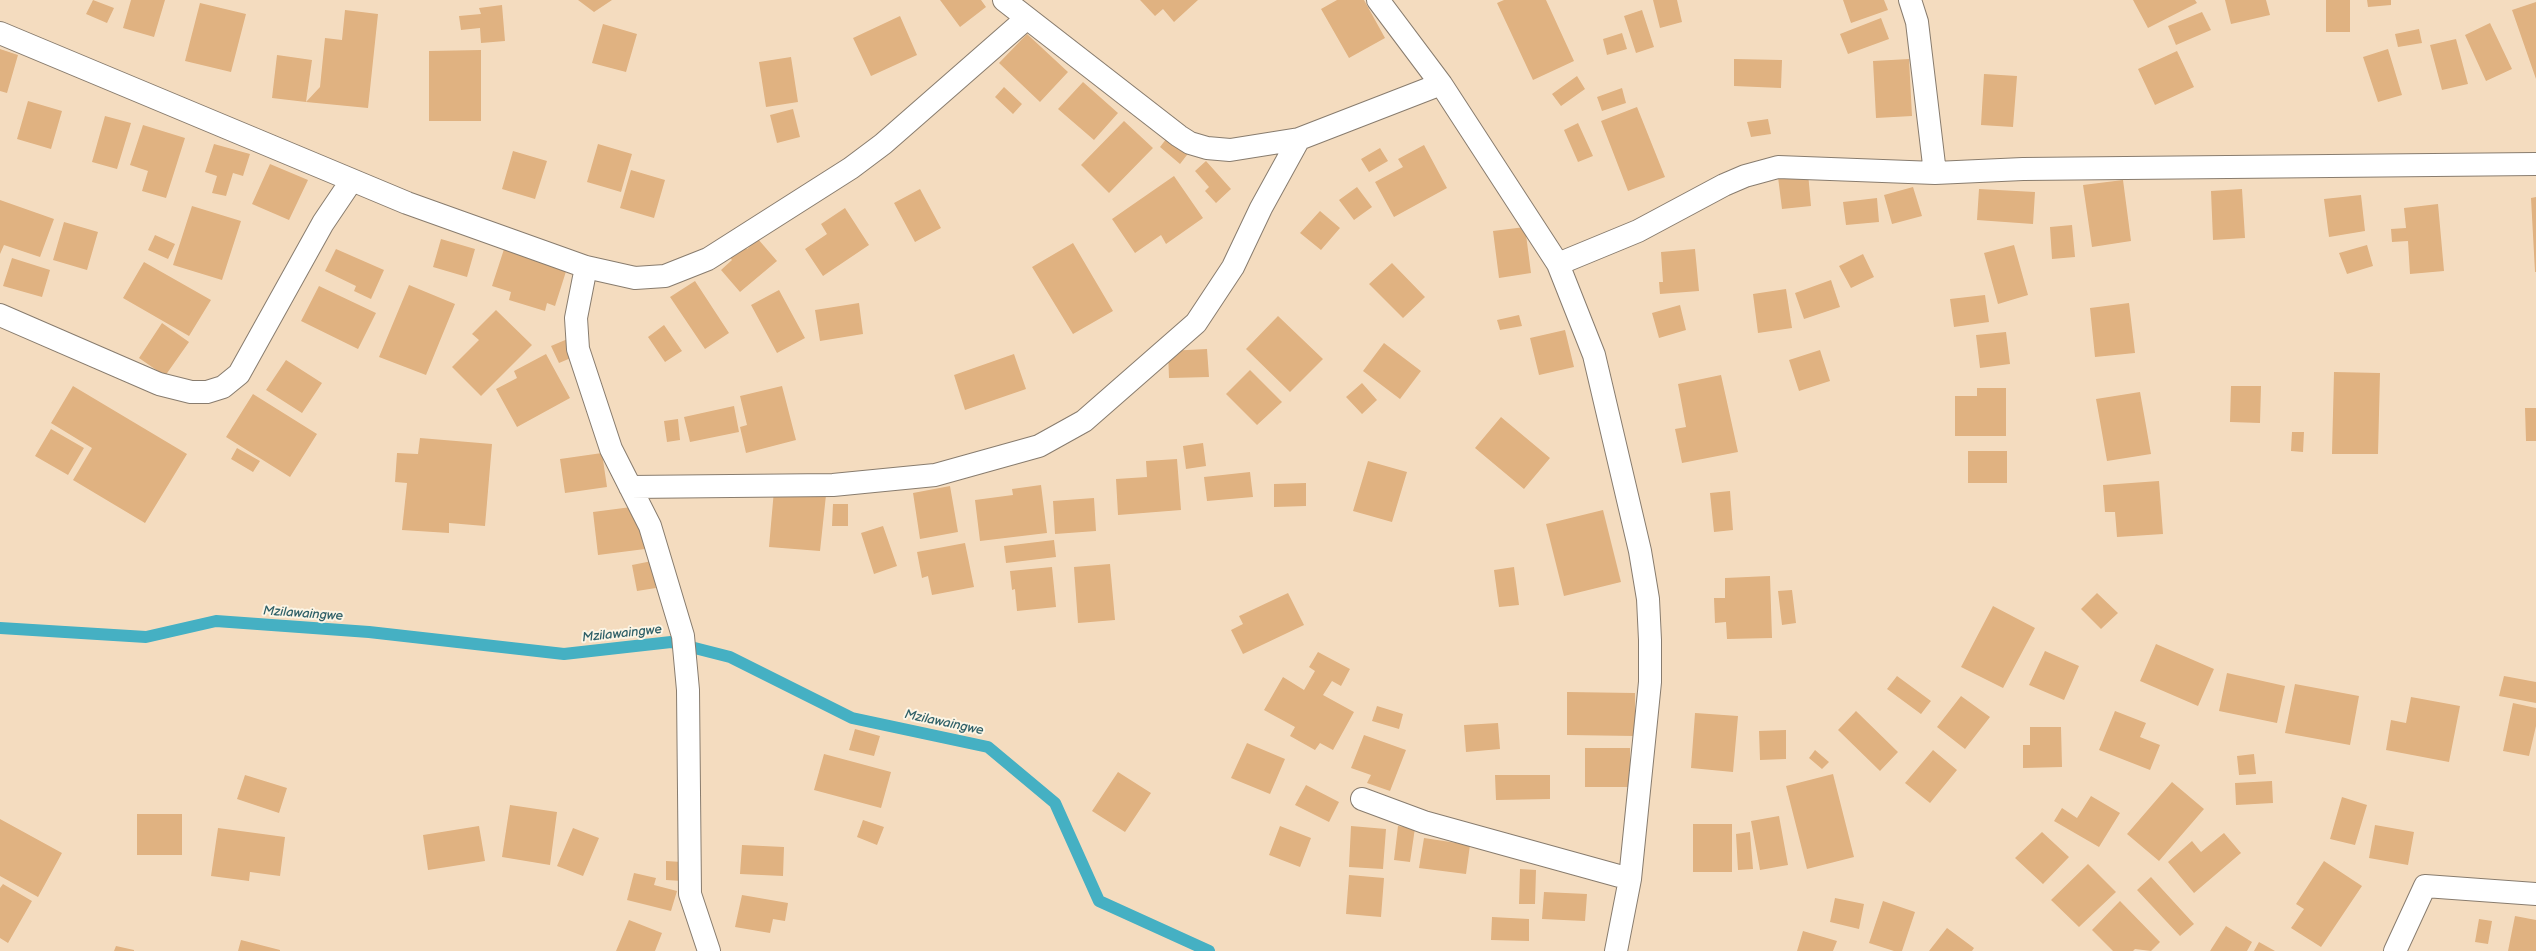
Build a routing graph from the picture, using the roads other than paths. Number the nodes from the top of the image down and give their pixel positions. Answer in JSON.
{"nodes":[{"id":1,"x":1004,"y":0,"type":"edge"},
{"id":2,"x":1378,"y":0,"type":"edge"},
{"id":3,"x":1910,"y":0,"type":"edge"},
{"id":4,"x":1026,"y":18,"type":"junction"},
{"id":5,"x":0,"y":33,"type":"edge"},
{"id":6,"x":1441,"y":84,"type":"junction"},
{"id":7,"x":1299,"y":139,"type":"junction"},
{"id":8,"x":2536,"y":164,"type":"edge"},
{"id":9,"x":1935,"y":173,"type":"junction"},
{"id":10,"x":352,"y":180,"type":"junction"},
{"id":11,"x":1558,"y":264,"type":"junction"},
{"id":12,"x":586,"y":267,"type":"junction"},
{"id":13,"x":0,"y":315,"type":"edge"},
{"id":14,"x":630,"y":487,"type":"junction"},
{"id":15,"x":1362,"y":799,"type":"dead end"},
{"id":16,"x":1630,"y":879,"type":"junction"},
{"id":17,"x":2536,"y":894,"type":"edge"},
{"id":18,"x":709,"y":951,"type":"edge"},
{"id":19,"x":1616,"y":951,"type":"edge"},
{"id":20,"x":2395,"y":951,"type":"edge"}],
"edges":[{"from":1,"to":4,"type":"street"},
{"from":2,"to":6,"type":"street"},
{"from":3,"to":9,"type":"street"},
{"from":4,"to":7,"type":"street"},
{"from":4,"to":12,"type":"street"},
{"from":5,"to":10,"type":"street"},
{"from":6,"to":7,"type":"street"},
{"from":6,"to":11,"type":"street"},
{"from":7,"to":14,"type":"street"},
{"from":8,"to":9,"type":"street"},
{"from":9,"to":11,"type":"street"},
{"from":10,"to":12,"type":"street"},
{"from":10,"to":13,"type":"street"},
{"from":11,"to":16,"type":"street"},
{"from":12,"to":14,"type":"street"},
{"from":14,"to":18,"type":"street"},
{"from":15,"to":16,"type":"street"},
{"from":16,"to":19,"type":"street"},
{"from":17,"to":20,"type":"street"}]}
